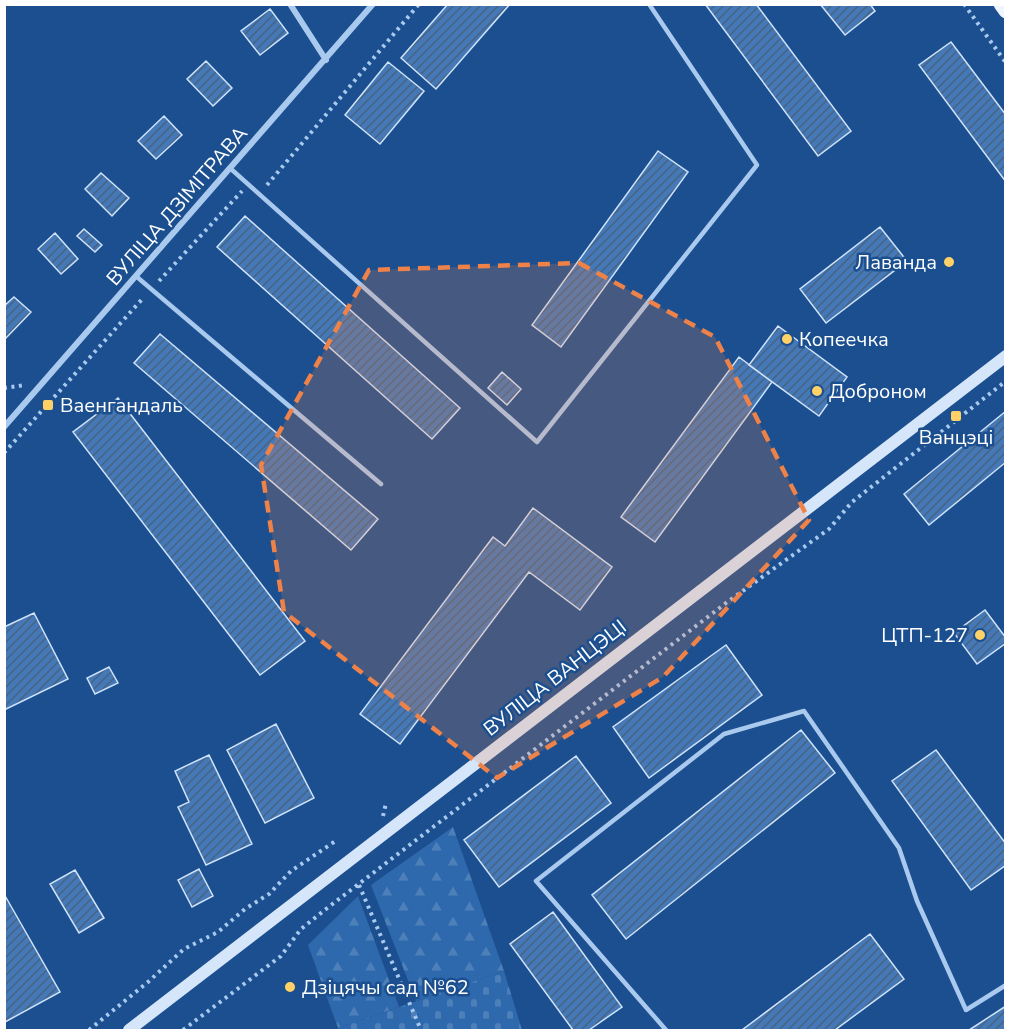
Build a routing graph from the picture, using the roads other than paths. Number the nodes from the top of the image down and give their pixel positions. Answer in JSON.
{"nodes":[{"id":1,"x":290,"y":4,"type":"edge"},
{"id":2,"x":374,"y":4,"type":"edge"},
{"id":3,"x":649,"y":4,"type":"edge"},
{"id":4,"x":1001,"y":4,"type":"edge"},
{"id":5,"x":1005,"y":11,"type":"edge"},
{"id":6,"x":326,"y":60,"type":"junction"},
{"id":7,"x":231,"y":169,"type":"junction"},
{"id":8,"x":137,"y":278,"type":"junction"},
{"id":9,"x":1005,"y":356,"type":"edge"},
{"id":10,"x":4,"y":427,"type":"edge"},
{"id":11,"x":381,"y":484,"type":"dead end"},
{"id":12,"x":1005,"y":985,"type":"edge"},
{"id":13,"x":129,"y":1030,"type":"edge"},
{"id":14,"x":666,"y":1030,"type":"edge"}],
"edges":[{"from":1,"to":6,"type":"street"},
{"from":2,"to":6,"type":"street","name":"ВУЛІЦА ДЗІМІТРАВА"},
{"from":3,"to":7,"type":"lane"},
{"from":4,"to":5,"type":"main road"},
{"from":6,"to":7,"type":"street","name":"ВУЛІЦА ДЗІМІТРАВА"},
{"from":7,"to":8,"type":"street","name":"ВУЛІЦА ДЗІМІТРАВА"},
{"from":8,"to":10,"type":"street","name":"ВУЛІЦА ДЗІМІТРАВА"},
{"from":8,"to":11,"type":"lane"},
{"from":9,"to":13,"type":"main road","name":"ВУЛІЦА ВАНЦЭЦІ"},
{"from":12,"to":14,"type":"lane"}]}
